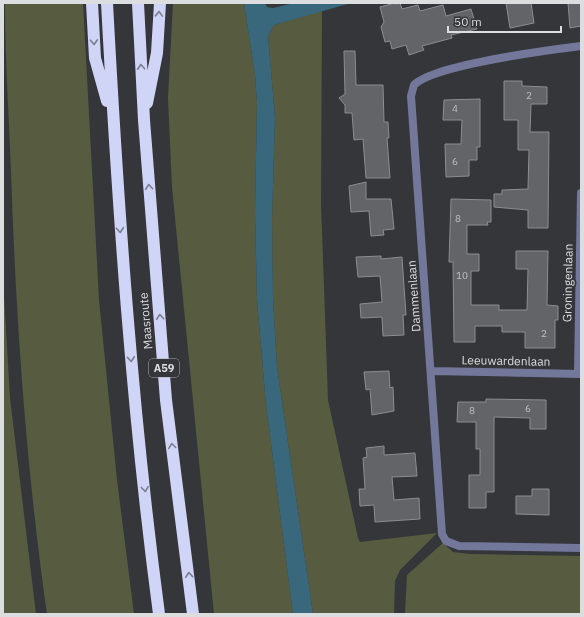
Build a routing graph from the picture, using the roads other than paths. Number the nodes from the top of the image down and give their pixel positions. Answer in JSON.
{"nodes":[{"id":1,"x":92,"y":3,"type":"edge"},
{"id":2,"x":107,"y":3,"type":"edge"},
{"id":3,"x":138,"y":3,"type":"edge"},
{"id":4,"x":160,"y":3,"type":"edge"},
{"id":5,"x":581,"y":46,"type":"edge"},
{"id":6,"x":144,"y":120,"type":"junction"},
{"id":7,"x":113,"y":121,"type":"junction"},
{"id":8,"x":581,"y":193,"type":"edge"},
{"id":9,"x":431,"y":371,"type":"junction"},
{"id":10,"x":580,"y":374,"type":"edge"},
{"id":11,"x":581,"y":548,"type":"edge"},
{"id":12,"x":160,"y":614,"type":"edge"},
{"id":13,"x":193,"y":614,"type":"edge"}],
"edges":[{"from":1,"to":7,"type":"highway","number":"A59","one_way":true},
{"from":2,"to":7,"type":"highway","number":"A59"},
{"from":6,"to":3,"type":"highway","number":"A59","one_way":true},
{"from":6,"to":4,"type":"highway","number":"A59","one_way":true},
{"from":5,"to":9,"type":"street","name":"Dammenlaan"},
{"from":13,"to":6,"type":"highway","name":"Maasroute","number":"A59","one_way":true},
{"from":7,"to":12,"type":"highway","name":"Maasroute","number":"A59","one_way":true},
{"from":8,"to":10,"type":"street","name":"Groningenlaan"},
{"from":9,"to":10,"type":"street","name":"Leeuwardenlaan"},
{"from":9,"to":11,"type":"street","name":"Dammenlaan"}]}
